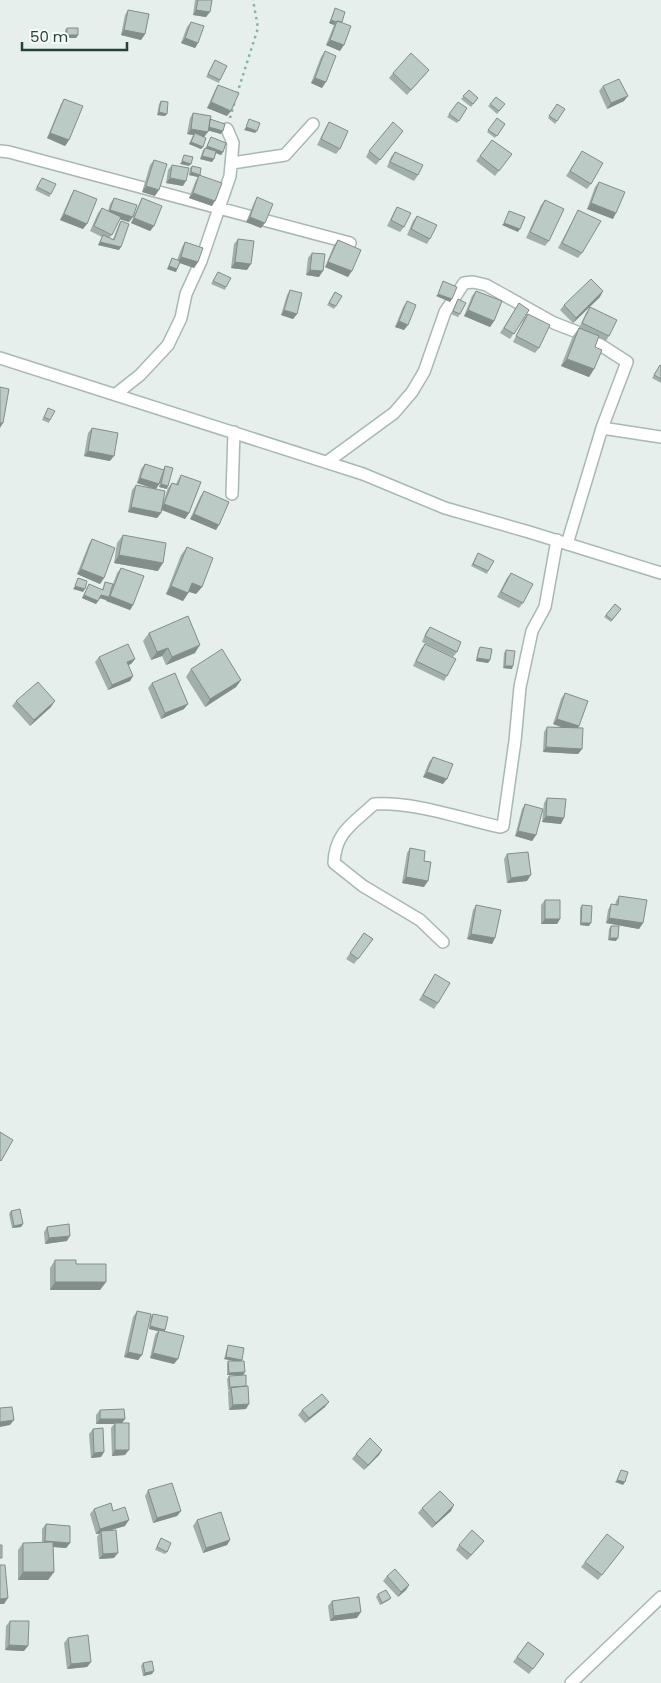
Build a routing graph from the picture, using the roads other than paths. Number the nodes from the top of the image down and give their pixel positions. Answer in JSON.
{"nodes":[{"id":1,"x":313,"y":124,"type":"dead end"},
{"id":2,"x":227,"y":129,"type":"edge"},
{"id":3,"x":0,"y":151,"type":"edge"},
{"id":4,"x":232,"y":163,"type":"junction"},
{"id":5,"x":220,"y":207,"type":"junction"},
{"id":6,"x":350,"y":243,"type":"edge"},
{"id":7,"x":0,"y":358,"type":"edge"},
{"id":8,"x":116,"y":394,"type":"junction"},
{"id":9,"x":602,"y":428,"type":"junction"},
{"id":10,"x":234,"y":432,"type":"junction"},
{"id":11,"x":661,"y":437,"type":"edge"},
{"id":12,"x":327,"y":462,"type":"junction"},
{"id":13,"x":232,"y":494,"type":"dead end"},
{"id":14,"x":562,"y":542,"type":"junction"},
{"id":15,"x":661,"y":573,"type":"edge"},
{"id":16,"x":443,"y":942,"type":"dead end"},
{"id":17,"x":661,"y":1597,"type":"edge"},
{"id":18,"x":571,"y":1683,"type":"edge"}],
"edges":[{"from":1,"to":4,"type":"street"},
{"from":2,"to":4,"type":"street"},
{"from":3,"to":5,"type":"street"},
{"from":4,"to":5,"type":"street"},
{"from":5,"to":6,"type":"street"},
{"from":5,"to":8,"type":"street"},
{"from":7,"to":8,"type":"street"},
{"from":8,"to":10,"type":"street"},
{"from":9,"to":11,"type":"street"},
{"from":9,"to":12,"type":"street"},
{"from":9,"to":14,"type":"street"},
{"from":10,"to":12,"type":"street"},
{"from":10,"to":13,"type":"street"},
{"from":12,"to":14,"type":"street"},
{"from":14,"to":15,"type":"street"},
{"from":14,"to":16,"type":"street"},
{"from":17,"to":18,"type":"street"}]}
